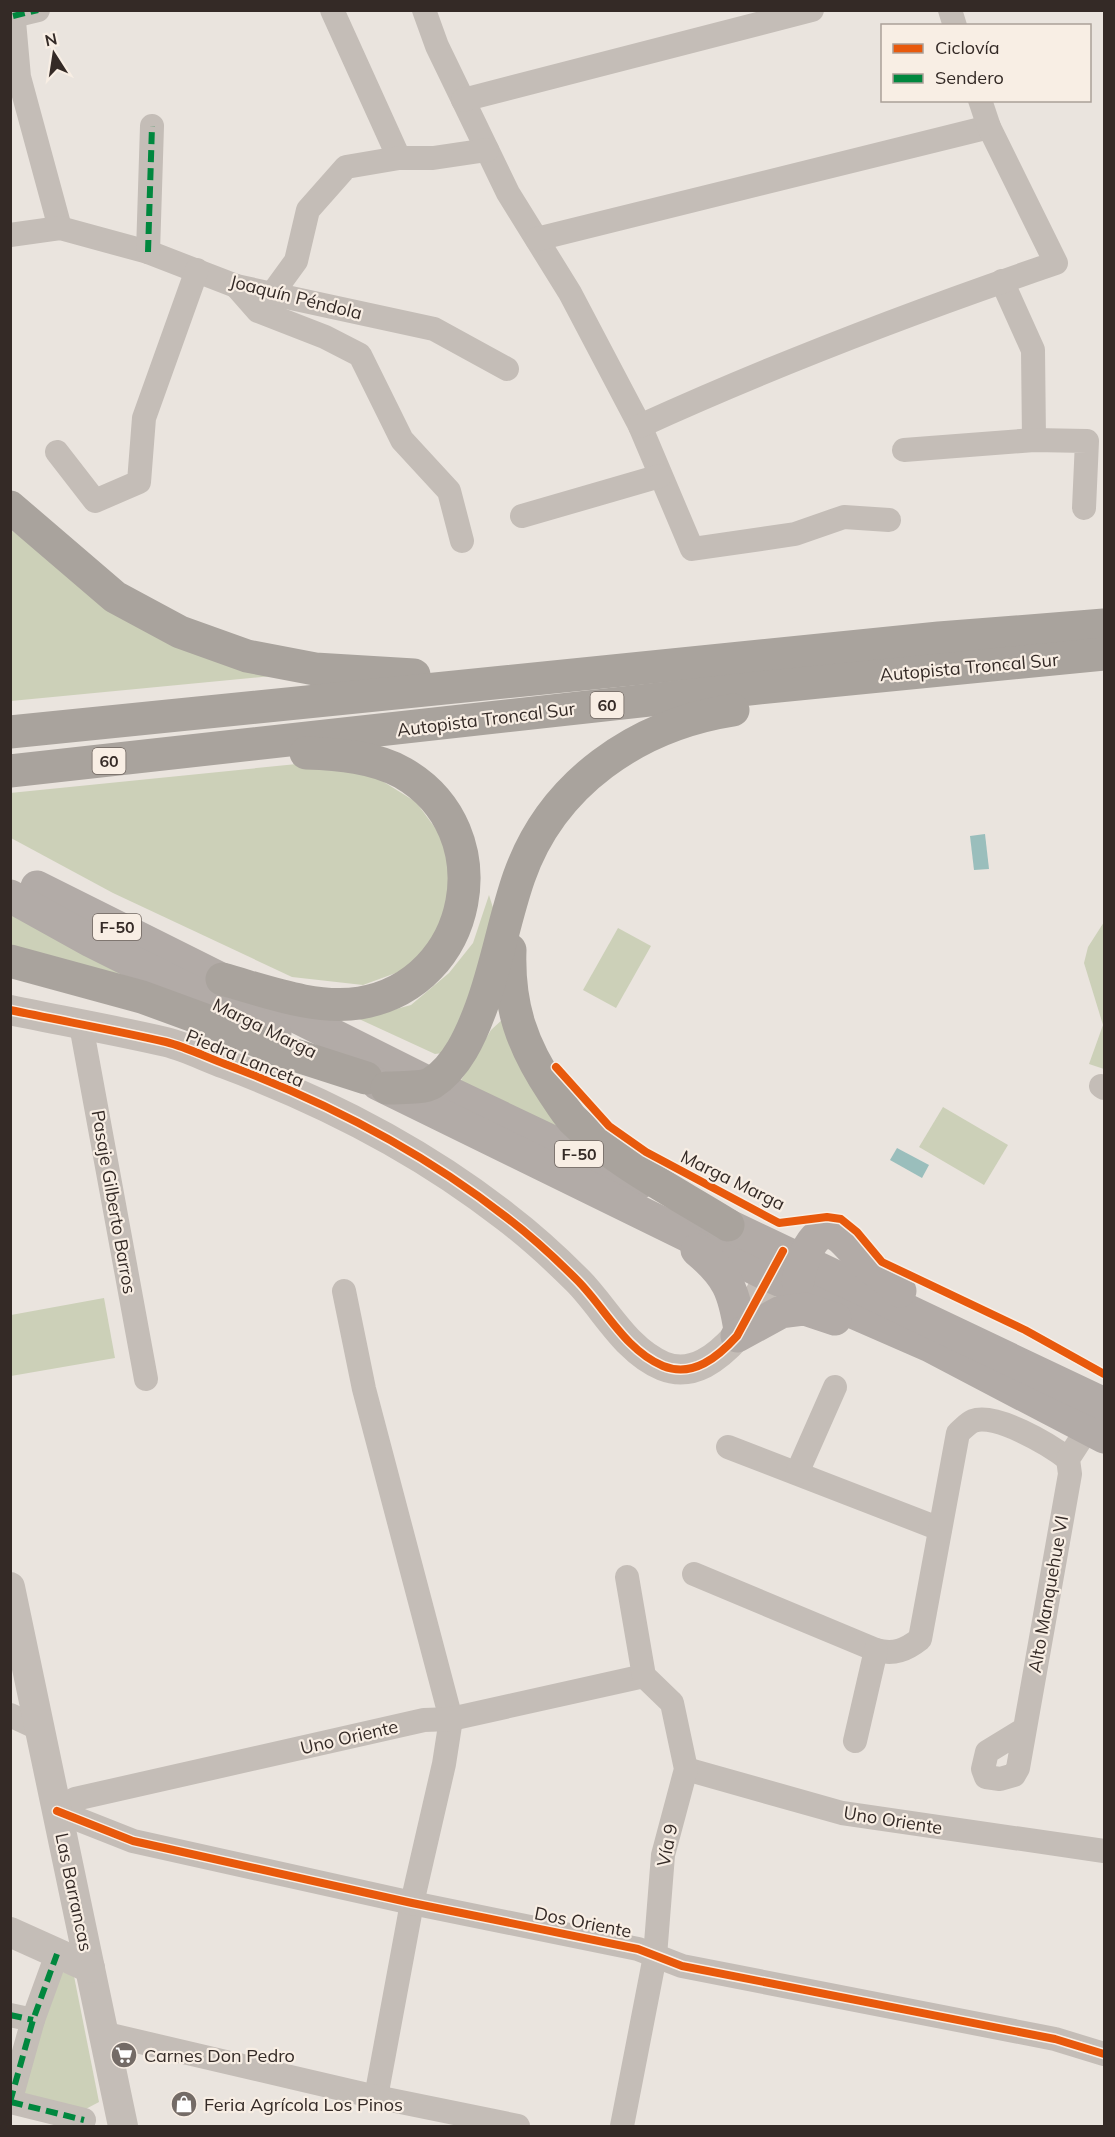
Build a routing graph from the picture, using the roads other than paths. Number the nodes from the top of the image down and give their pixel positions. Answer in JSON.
{"nodes":[{"id":1,"x":38,"y":10,"type":"edge"},
{"id":2,"x":332,"y":10,"type":"edge"},
{"id":3,"x":424,"y":10,"type":"edge"},
{"id":4,"x":812,"y":10,"type":"edge"},
{"id":5,"x":13,"y":13,"type":"edge"},
{"id":6,"x":463,"y":100,"type":"junction"},
{"id":7,"x":981,"y":102,"type":"edge"},
{"id":8,"x":152,"y":126,"type":"dead end"},
{"id":9,"x":989,"y":127,"type":"junction"},
{"id":10,"x":487,"y":150,"type":"junction"},
{"id":11,"x":399,"y":158,"type":"junction"},
{"id":12,"x":60,"y":228,"type":"junction"},
{"id":13,"x":10,"y":235,"type":"edge"},
{"id":14,"x":537,"y":239,"type":"junction"},
{"id":15,"x":148,"y":252,"type":"junction"},
{"id":16,"x":197,"y":270,"type":"junction"},
{"id":17,"x":1002,"y":281,"type":"junction"},
{"id":18,"x":236,"y":286,"type":"junction"},
{"id":19,"x":272,"y":294,"type":"junction"},
{"id":20,"x":507,"y":369,"type":"dead end"},
{"id":21,"x":640,"y":426,"type":"junction"},
{"id":22,"x":1034,"y":440,"type":"junction"},
{"id":23,"x":904,"y":450,"type":"dead end"},
{"id":24,"x":57,"y":452,"type":"dead end"},
{"id":25,"x":660,"y":476,"type":"junction"},
{"id":26,"x":10,"y":507,"type":"edge"},
{"id":27,"x":1084,"y":508,"type":"dead end"},
{"id":28,"x":522,"y":516,"type":"dead end"},
{"id":29,"x":889,"y":520,"type":"dead end"},
{"id":30,"x":462,"y":541,"type":"dead end"},
{"id":31,"x":1104,"y":625,"type":"edge"},
{"id":32,"x":1104,"y":654,"type":"edge"},
{"id":33,"x":1006,"y":663,"type":"junction"},
{"id":34,"x":566,"y":676,"type":"junction"},
{"id":35,"x":10,"y":732,"type":"edge"},
{"id":36,"x":208,"y":750,"type":"junction"},
{"id":37,"x":10,"y":771,"type":"edge"},
{"id":38,"x":10,"y":875,"type":"edge"},
{"id":39,"x":10,"y":896,"type":"edge"},
{"id":40,"x":512,"y":898,"type":"junction"},
{"id":41,"x":10,"y":961,"type":"edge"},
{"id":42,"x":222,"y":979,"type":"junction"},
{"id":43,"x":10,"y":1010,"type":"edge"},
{"id":44,"x":81,"y":1025,"type":"junction"},
{"id":45,"x":377,"y":1083,"type":"junction"},
{"id":46,"x":431,"y":1084,"type":"junction"},
{"id":47,"x":728,"y":1225,"type":"junction"},
{"id":48,"x":673,"y":1230,"type":"junction"},
{"id":49,"x":787,"y":1268,"type":"junction"},
{"id":50,"x":344,"y":1291,"type":"dead end"},
{"id":51,"x":930,"y":1332,"type":"junction"},
{"id":52,"x":739,"y":1333,"type":"junction"},
{"id":53,"x":146,"y":1379,"type":"dead end"},
{"id":54,"x":835,"y":1387,"type":"dead end"},
{"id":55,"x":1091,"y":1421,"type":"edge"},
{"id":56,"x":728,"y":1447,"type":"dead end"},
{"id":57,"x":1061,"y":1454,"type":"junction"},
{"id":58,"x":798,"y":1473,"type":"junction"},
{"id":59,"x":940,"y":1529,"type":"junction"},
{"id":60,"x":694,"y":1574,"type":"dead end"},
{"id":61,"x":627,"y":1577,"type":"dead end"},
{"id":62,"x":10,"y":1587,"type":"edge"},
{"id":63,"x":876,"y":1650,"type":"junction"},
{"id":64,"x":644,"y":1676,"type":"junction"},
{"id":65,"x":10,"y":1715,"type":"edge"},
{"id":66,"x":451,"y":1719,"type":"junction"},
{"id":67,"x":38,"y":1728,"type":"junction"},
{"id":68,"x":1023,"y":1730,"type":"dead end"},
{"id":69,"x":855,"y":1741,"type":"dead end"},
{"id":70,"x":686,"y":1768,"type":"junction"},
{"id":71,"x":57,"y":1810,"type":"junction"},
{"id":72,"x":1104,"y":1851,"type":"edge"},
{"id":73,"x":412,"y":1903,"type":"junction"},
{"id":74,"x":10,"y":1932,"type":"edge"},
{"id":75,"x":57,"y":1954,"type":"junction"},
{"id":76,"x":655,"y":1956,"type":"junction"},
{"id":77,"x":90,"y":1968,"type":"junction"},
{"id":78,"x":22,"y":2018,"type":"edge"},
{"id":79,"x":102,"y":2033,"type":"junction"},
{"id":80,"x":1104,"y":2054,"type":"edge"},
{"id":81,"x":376,"y":2097,"type":"junction"},
{"id":82,"x":11,"y":2102,"type":"edge"},
{"id":83,"x":84,"y":2120,"type":"dead end"},
{"id":84,"x":123,"y":2127,"type":"edge"},
{"id":85,"x":518,"y":2127,"type":"edge"},
{"id":86,"x":622,"y":2127,"type":"edge"}],
"edges":[{"from":1,"to":5,"type":"street"},
{"from":2,"to":11,"type":"street"},
{"from":3,"to":6,"type":"street"},
{"from":4,"to":6,"type":"street"},
{"from":5,"to":12,"type":"street"},
{"from":6,"to":10,"type":"street"},
{"from":7,"to":9,"type":"street"},
{"from":8,"to":15,"type":"street"},
{"from":9,"to":14,"type":"street"},
{"from":9,"to":17,"type":"street"},
{"from":10,"to":11,"type":"street"},
{"from":10,"to":14,"type":"street"},
{"from":11,"to":19,"type":"street"},
{"from":12,"to":13,"type":"street","name":"Joaquín Péndola"},
{"from":12,"to":15,"type":"street","name":"Joaquín Péndola"},
{"from":14,"to":21,"type":"street"},
{"from":15,"to":16,"type":"street","name":"Joaquín Péndola"},
{"from":16,"to":18,"type":"street","name":"Joaquín Péndola"},
{"from":16,"to":24,"type":"street"},
{"from":17,"to":21,"type":"street"},
{"from":17,"to":22,"type":"street"},
{"from":18,"to":19,"type":"street","name":"Joaquín Péndola"},
{"from":18,"to":30,"type":"street"},
{"from":19,"to":20,"type":"street","name":"Joaquín Péndola"},
{"from":21,"to":25,"type":"street"},
{"from":22,"to":23,"type":"street"},
{"from":22,"to":27,"type":"street"},
{"from":25,"to":28,"type":"street"},
{"from":25,"to":29,"type":"street"},
{"from":26,"to":34,"type":"highway"},
{"from":31,"to":34,"type":"highway","name":"Autopista Troncal Sur","number":"60"},
{"from":32,"to":33,"type":"highway","name":"Autopista Troncal Sur","number":"60"},
{"from":33,"to":36,"type":"highway","name":"Autopista Troncal Sur","number":"60"},
{"from":33,"to":40,"type":"highway"},
{"from":34,"to":35,"type":"highway","name":"Autopista Troncal Sur","number":"60"},
{"from":36,"to":37,"type":"highway","name":"Autopista Troncal Sur","number":"60"},
{"from":36,"to":42,"type":"highway"},
{"from":38,"to":42,"type":"main road","name":"Marga Marga","number":"F-50"},
{"from":39,"to":45,"type":"main road","name":"Marga Marga","number":"F-50"},
{"from":40,"to":46,"type":"highway"},
{"from":40,"to":47,"type":"highway"},
{"from":41,"to":45,"type":"highway"},
{"from":42,"to":46,"type":"main road","name":"Marga Marga","number":"F-50"},
{"from":43,"to":44,"type":"street","name":"Piedra Lanceta"},
{"from":44,"to":52,"type":"street","name":"Piedra Lanceta"},
{"from":44,"to":53,"type":"street","name":"Pasaje Gilberto Barros"},
{"from":45,"to":46,"type":"highway"},
{"from":45,"to":48,"type":"main road","name":"Marga Marga","number":"F-50"},
{"from":46,"to":47,"type":"main road","name":"Marga Marga","number":"F-50"},
{"from":47,"to":49,"type":"main road","name":"Marga Marga","number":"F-50"},
{"from":48,"to":49,"type":"main road","name":"Marga Marga","number":"F-50"},
{"from":48,"to":52,"type":"main road"},
{"from":49,"to":51,"type":"main road","name":"Marga Marga","number":"F-50"},
{"from":49,"to":51,"type":"main road"},
{"from":49,"to":52,"type":"street","name":"Piedra Lanceta"},
{"from":50,"to":66,"type":"street"},
{"from":51,"to":52,"type":"main road"},
{"from":51,"to":55,"type":"main road","name":"Marga Marga","number":"F-50"},
{"from":54,"to":58,"type":"street"},
{"from":55,"to":57,"type":"street","name":"Alto Manquehue VI"},
{"from":56,"to":58,"type":"street"},
{"from":57,"to":59,"type":"street"},
{"from":57,"to":68,"type":"street","name":"Alto Manquehue VI"},
{"from":58,"to":59,"type":"street"},
{"from":59,"to":63,"type":"street"},
{"from":60,"to":63,"type":"street"},
{"from":61,"to":64,"type":"street"},
{"from":62,"to":67,"type":"street","name":"Las Barrancas"},
{"from":63,"to":69,"type":"street"},
{"from":64,"to":66,"type":"street","name":"Uno Oriente"},
{"from":64,"to":70,"type":"street","name":"Vía 9"},
{"from":65,"to":67,"type":"street"},
{"from":66,"to":71,"type":"street","name":"Uno Oriente"},
{"from":66,"to":73,"type":"street"},
{"from":67,"to":71,"type":"street","name":"Las Barrancas"},
{"from":70,"to":72,"type":"street","name":"Uno Oriente"},
{"from":70,"to":76,"type":"street","name":"Vía 9"},
{"from":71,"to":73,"type":"street","name":"Dos Oriente"},
{"from":71,"to":77,"type":"street","name":"Las Barrancas"},
{"from":73,"to":76,"type":"street","name":"Dos Oriente"},
{"from":73,"to":81,"type":"street"},
{"from":74,"to":75,"type":"street"},
{"from":75,"to":77,"type":"street"},
{"from":75,"to":78,"type":"street"},
{"from":76,"to":80,"type":"street","name":"Dos Oriente"},
{"from":76,"to":86,"type":"street","name":"Vía 9"},
{"from":77,"to":79,"type":"street","name":"Las Barrancas"},
{"from":78,"to":82,"type":"street"},
{"from":79,"to":81,"type":"street"},
{"from":79,"to":84,"type":"street","name":"Las Barrancas"},
{"from":81,"to":85,"type":"street"},
{"from":82,"to":83,"type":"street"}]}
